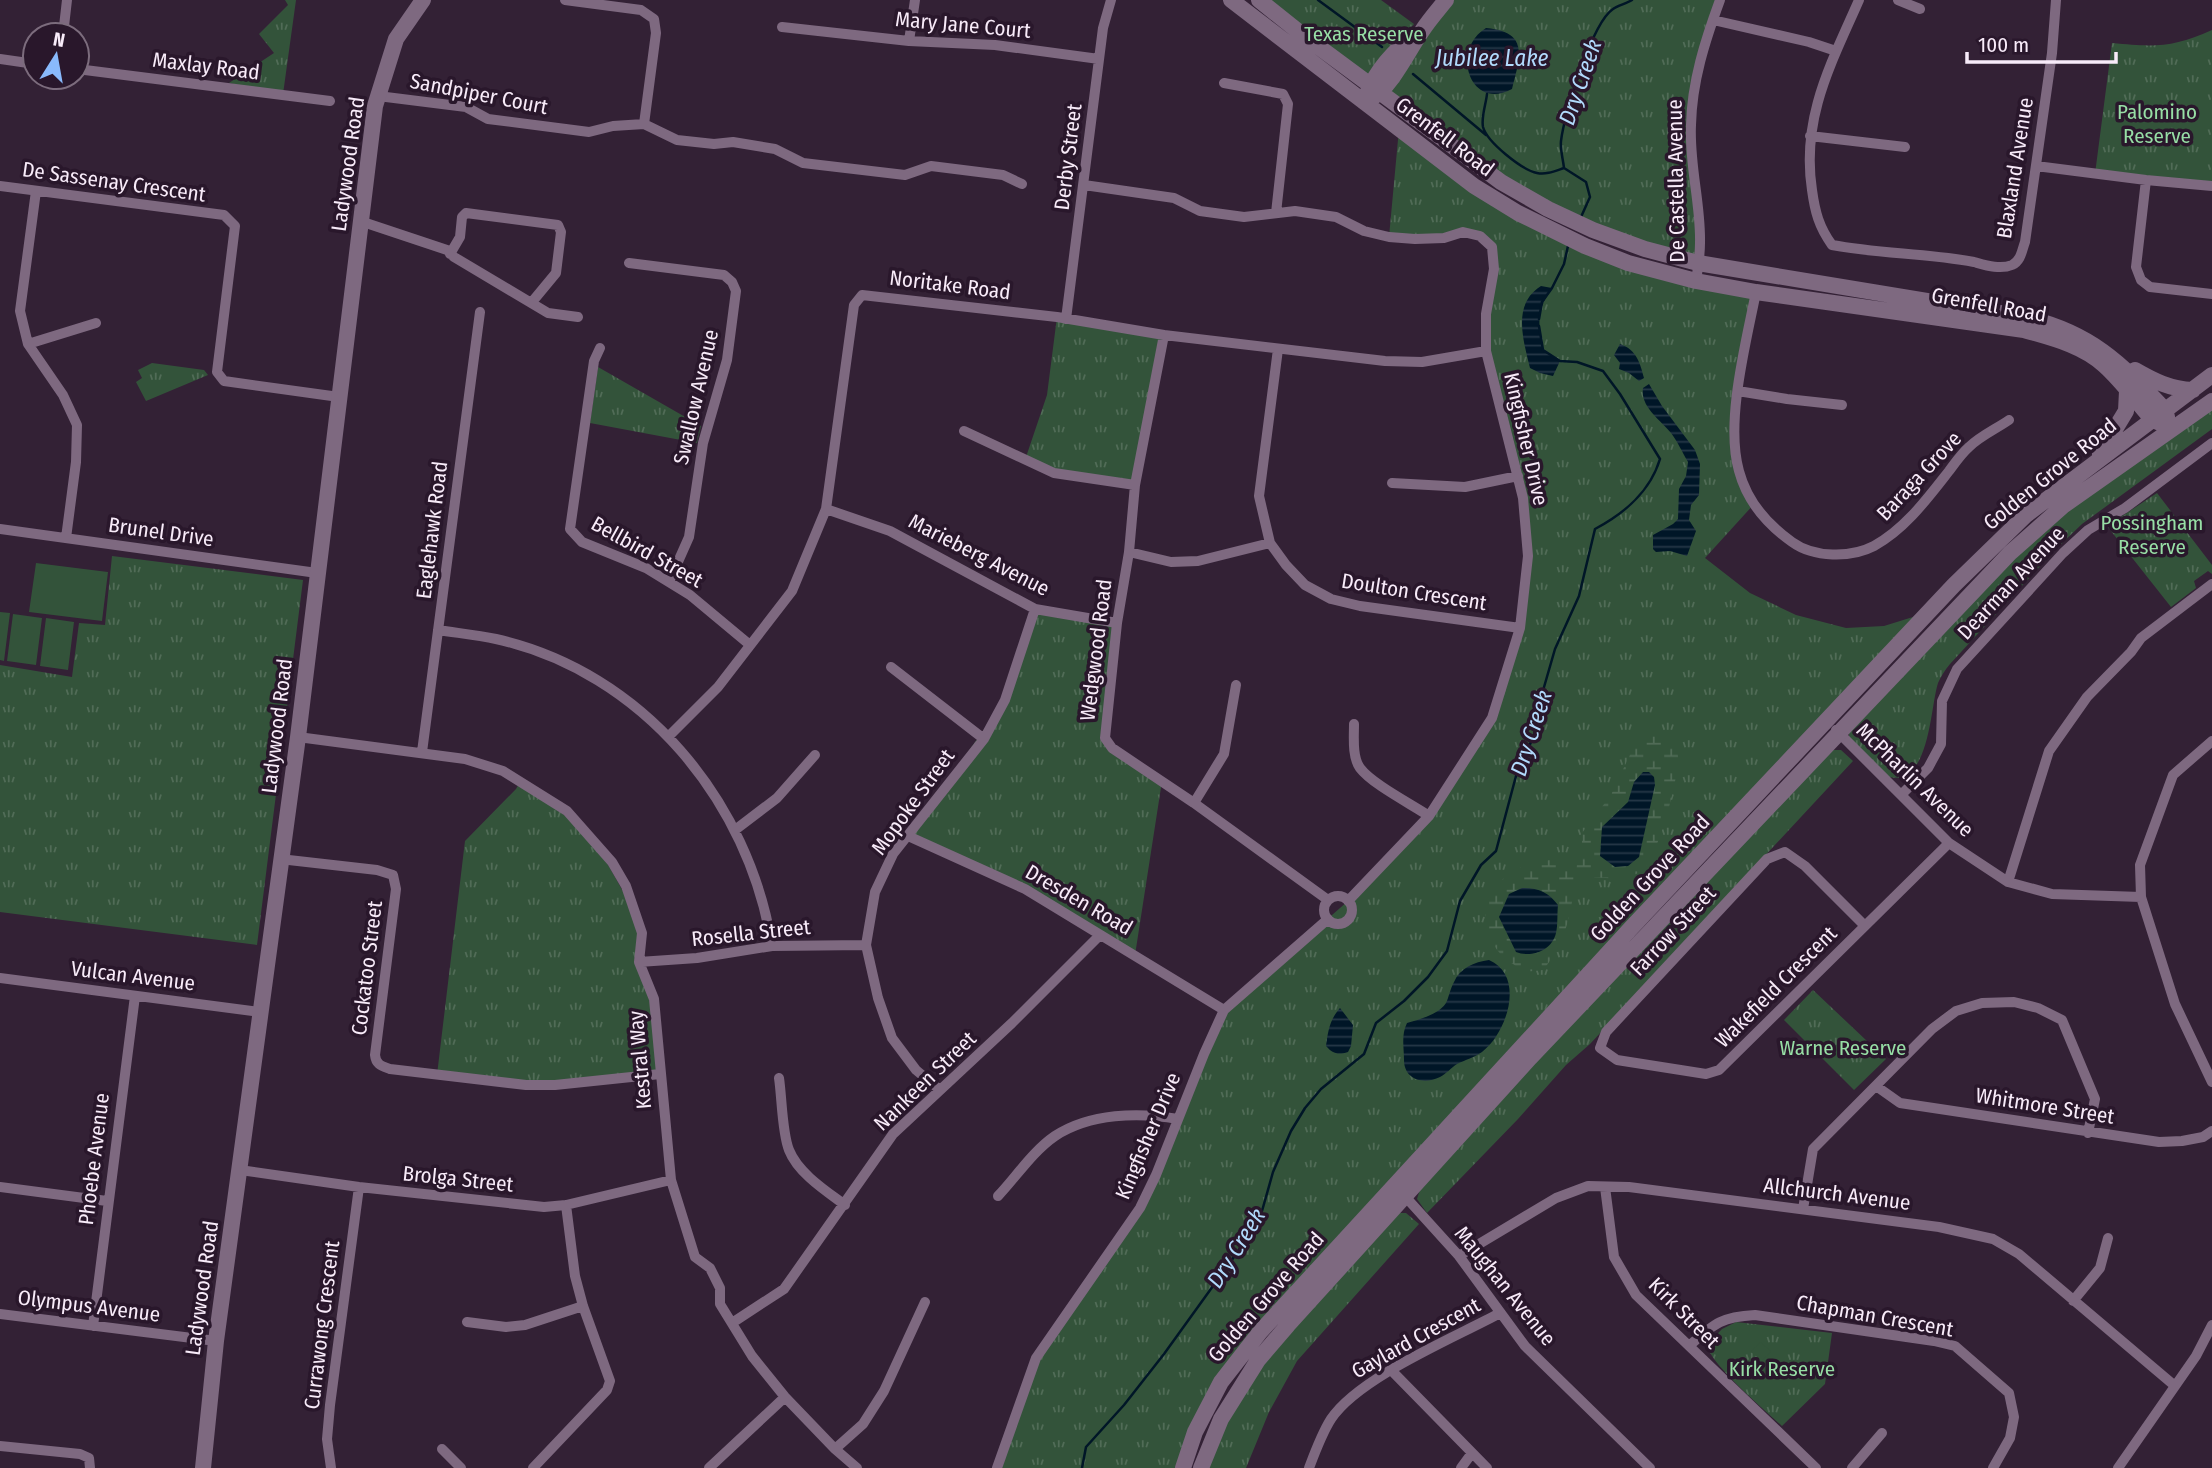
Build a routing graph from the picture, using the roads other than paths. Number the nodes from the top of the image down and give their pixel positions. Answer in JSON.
{"nodes":[{"id":1,"x":67,"y":0,"type":"edge"},
{"id":2,"x":423,"y":0,"type":"edge"},
{"id":3,"x":565,"y":0,"type":"edge"},
{"id":4,"x":915,"y":0,"type":"edge"},
{"id":5,"x":1111,"y":0,"type":"edge"},
{"id":6,"x":1231,"y":0,"type":"edge"},
{"id":7,"x":1259,"y":0,"type":"edge"},
{"id":8,"x":1446,"y":0,"type":"edge"},
{"id":9,"x":1720,"y":0,"type":"edge"},
{"id":10,"x":1858,"y":0,"type":"edge"},
{"id":11,"x":1898,"y":0,"type":"edge"},
{"id":12,"x":2056,"y":0,"type":"edge"},
{"id":13,"x":1920,"y":9,"type":"dead end"},
{"id":14,"x":1713,"y":20,"type":"junction"},
{"id":15,"x":65,"y":21,"type":"edge"},
{"id":16,"x":782,"y":27,"type":"dead end"},
{"id":17,"x":909,"y":41,"type":"junction"},
{"id":18,"x":1836,"y":51,"type":"junction"},
{"id":19,"x":0,"y":59,"type":"edge"},
{"id":20,"x":1099,"y":59,"type":"junction"},
{"id":21,"x":21,"y":62,"type":"edge"},
{"id":22,"x":91,"y":71,"type":"edge"},
{"id":23,"x":1224,"y":83,"type":"dead end"},
{"id":24,"x":1375,"y":89,"type":"junction"},
{"id":25,"x":378,"y":96,"type":"junction"},
{"id":26,"x":330,"y":101,"type":"dead end"},
{"id":27,"x":1363,"y":102,"type":"junction"},
{"id":28,"x":644,"y":124,"type":"junction"},
{"id":29,"x":1810,"y":136,"type":"junction"},
{"id":30,"x":1905,"y":147,"type":"dead end"},
{"id":31,"x":2036,"y":166,"type":"junction"},
{"id":32,"x":2146,"y":180,"type":"junction"},
{"id":33,"x":1022,"y":184,"type":"dead end"},
{"id":34,"x":1084,"y":185,"type":"junction"},
{"id":35,"x":0,"y":186,"type":"edge"},
{"id":36,"x":2212,"y":186,"type":"edge"},
{"id":37,"x":36,"y":191,"type":"junction"},
{"id":38,"x":1276,"y":213,"type":"junction"},
{"id":39,"x":360,"y":221,"type":"junction"},
{"id":40,"x":450,"y":254,"type":"junction"},
{"id":41,"x":1699,"y":262,"type":"junction"},
{"id":42,"x":629,"y":263,"type":"dead end"},
{"id":43,"x":1696,"y":281,"type":"junction"},
{"id":44,"x":1756,"y":292,"type":"junction"},
{"id":45,"x":2212,"y":293,"type":"edge"},
{"id":46,"x":532,"y":302,"type":"junction"},
{"id":47,"x":480,"y":312,"type":"dead end"},
{"id":48,"x":578,"y":317,"type":"dead end"},
{"id":49,"x":1066,"y":319,"type":"junction"},
{"id":50,"x":96,"y":323,"type":"dead end"},
{"id":51,"x":1164,"y":335,"type":"junction"},
{"id":52,"x":28,"y":344,"type":"junction"},
{"id":53,"x":600,"y":348,"type":"dead end"},
{"id":54,"x":1278,"y":349,"type":"junction"},
{"id":55,"x":1486,"y":351,"type":"junction"},
{"id":56,"x":2111,"y":356,"type":"junction"},
{"id":57,"x":2212,"y":375,"type":"edge"},
{"id":58,"x":2127,"y":390,"type":"junction"},
{"id":59,"x":2193,"y":390,"type":"junction"},
{"id":60,"x":1738,"y":391,"type":"junction"},
{"id":61,"x":339,"y":397,"type":"junction"},
{"id":62,"x":2212,"y":401,"type":"edge"},
{"id":63,"x":1842,"y":405,"type":"dead end"},
{"id":64,"x":2158,"y":414,"type":"junction"},
{"id":65,"x":2009,"y":420,"type":"dead end"},
{"id":66,"x":2171,"y":429,"type":"junction"},
{"id":67,"x":964,"y":431,"type":"dead end"},
{"id":68,"x":2212,"y":443,"type":"edge"},
{"id":69,"x":2095,"y":462,"type":"junction"},
{"id":70,"x":1518,"y":476,"type":"junction"},
{"id":71,"x":1392,"y":483,"type":"dead end"},
{"id":72,"x":1135,"y":485,"type":"junction"},
{"id":73,"x":826,"y":509,"type":"junction"},
{"id":74,"x":0,"y":529,"type":"edge"},
{"id":75,"x":66,"y":538,"type":"junction"},
{"id":76,"x":1270,"y":543,"type":"junction"},
{"id":77,"x":1129,"y":552,"type":"junction"},
{"id":78,"x":317,"y":573,"type":"junction"},
{"id":79,"x":670,"y":582,"type":"junction"},
{"id":80,"x":2212,"y":584,"type":"edge"},
{"id":81,"x":1035,"y":609,"type":"junction"},
{"id":82,"x":1117,"y":623,"type":"junction"},
{"id":83,"x":1520,"y":628,"type":"junction"},
{"id":84,"x":438,"y":630,"type":"junction"},
{"id":85,"x":750,"y":645,"type":"junction"},
{"id":86,"x":891,"y":667,"type":"dead end"},
{"id":87,"x":1236,"y":685,"type":"dead end"},
{"id":88,"x":1354,"y":724,"type":"dead end"},
{"id":89,"x":1832,"y":727,"type":"junction"},
{"id":90,"x":669,"y":736,"type":"junction"},
{"id":91,"x":298,"y":737,"type":"junction"},
{"id":92,"x":984,"y":739,"type":"junction"},
{"id":93,"x":2212,"y":741,"type":"edge"},
{"id":94,"x":422,"y":752,"type":"junction"},
{"id":95,"x":815,"y":755,"type":"dead end"},
{"id":96,"x":1901,"y":795,"type":"junction"},
{"id":97,"x":1194,"y":803,"type":"junction"},
{"id":98,"x":1429,"y":816,"type":"junction"},
{"id":99,"x":735,"y":830,"type":"junction"},
{"id":100,"x":908,"y":836,"type":"junction"},
{"id":101,"x":1949,"y":843,"type":"junction"},
{"id":102,"x":280,"y":859,"type":"junction"},
{"id":103,"x":2008,"y":882,"type":"junction"},
{"id":104,"x":2141,"y":897,"type":"junction"},
{"id":105,"x":1328,"y":900,"type":"junction"},
{"id":106,"x":1348,"y":901,"type":"junction"},
{"id":107,"x":1328,"y":919,"type":"junction"},
{"id":108,"x":1866,"y":926,"type":"junction"},
{"id":109,"x":1100,"y":935,"type":"junction"},
{"id":110,"x":866,"y":945,"type":"junction"},
{"id":111,"x":772,"y":946,"type":"junction"},
{"id":112,"x":639,"y":962,"type":"junction"},
{"id":113,"x":0,"y":978,"type":"edge"},
{"id":114,"x":135,"y":996,"type":"junction"},
{"id":115,"x":1224,"y":1010,"type":"junction"},
{"id":116,"x":260,"y":1012,"type":"junction"},
{"id":117,"x":1600,"y":1048,"type":"joint"},
{"id":118,"x":2207,"y":1056,"type":"edge"},
{"id":119,"x":660,"y":1074,"type":"junction"},
{"id":120,"x":779,"y":1078,"type":"dead end"},
{"id":121,"x":2212,"y":1082,"type":"edge"},
{"id":122,"x":1876,"y":1086,"type":"junction"},
{"id":123,"x":940,"y":1090,"type":"junction"},
{"id":124,"x":1178,"y":1119,"type":"junction"},
{"id":125,"x":2212,"y":1131,"type":"edge"},
{"id":126,"x":2088,"y":1133,"type":"junction"},
{"id":127,"x":240,"y":1170,"type":"junction"},
{"id":128,"x":671,"y":1180,"type":"junction"},
{"id":129,"x":1394,"y":1184,"type":"junction"},
{"id":130,"x":0,"y":1187,"type":"edge"},
{"id":131,"x":359,"y":1187,"type":"junction"},
{"id":132,"x":1605,"y":1187,"type":"junction"},
{"id":133,"x":998,"y":1196,"type":"dead end"},
{"id":134,"x":1406,"y":1197,"type":"junction"},
{"id":135,"x":107,"y":1201,"type":"junction"},
{"id":136,"x":566,"y":1205,"type":"junction"},
{"id":137,"x":845,"y":1205,"type":"junction"},
{"id":138,"x":1803,"y":1209,"type":"junction"},
{"id":139,"x":2108,"y":1238,"type":"dead end"},
{"id":140,"x":1459,"y":1256,"type":"junction"},
{"id":141,"x":2073,"y":1301,"type":"junction"},
{"id":142,"x":925,"y":1302,"type":"dead end"},
{"id":143,"x":583,"y":1306,"type":"junction"},
{"id":144,"x":0,"y":1314,"type":"edge"},
{"id":145,"x":1500,"y":1314,"type":"junction"},
{"id":146,"x":467,"y":1322,"type":"dead end"},
{"id":147,"x":732,"y":1323,"type":"junction"},
{"id":148,"x":2212,"y":1325,"type":"edge"},
{"id":149,"x":93,"y":1326,"type":"junction"},
{"id":150,"x":216,"y":1341,"type":"junction"},
{"id":151,"x":1689,"y":1346,"type":"junction"},
{"id":152,"x":1391,"y":1370,"type":"junction"},
{"id":153,"x":2175,"y":1386,"type":"junction"},
{"id":154,"x":785,"y":1397,"type":"junction"},
{"id":155,"x":1882,"y":1433,"type":"dead end"},
{"id":156,"x":0,"y":1446,"type":"edge"},
{"id":157,"x":442,"y":1449,"type":"dead end"},
{"id":158,"x":835,"y":1450,"type":"junction"},
{"id":159,"x":1472,"y":1453,"type":"junction"},
{"id":160,"x":2122,"y":1467,"type":"edge"},
{"id":161,"x":90,"y":1468,"type":"edge"},
{"id":162,"x":202,"y":1468,"type":"edge"},
{"id":163,"x":331,"y":1468,"type":"edge"},
{"id":164,"x":461,"y":1468,"type":"edge"},
{"id":165,"x":533,"y":1468,"type":"edge"},
{"id":166,"x":709,"y":1468,"type":"edge"},
{"id":167,"x":857,"y":1468,"type":"edge"},
{"id":168,"x":997,"y":1468,"type":"edge"},
{"id":169,"x":1183,"y":1468,"type":"edge"},
{"id":170,"x":1201,"y":1468,"type":"edge"},
{"id":171,"x":1309,"y":1468,"type":"edge"},
{"id":172,"x":1461,"y":1468,"type":"edge"},
{"id":173,"x":1487,"y":1468,"type":"edge"},
{"id":174,"x":1650,"y":1468,"type":"edge"},
{"id":175,"x":1816,"y":1468,"type":"edge"},
{"id":176,"x":1852,"y":1468,"type":"edge"},
{"id":177,"x":1993,"y":1468,"type":"edge"}],
"edges":[{"from":1,"to":15,"type":"street"},
{"from":2,"to":25,"type":"main road","name":"Ladywood Road"},
{"from":3,"to":28,"type":"street"},
{"from":4,"to":17,"type":"street"},
{"from":5,"to":20,"type":"street","name":"Derby Street"},
{"from":6,"to":27,"type":"main road","name":"Grenfell Road"},
{"from":7,"to":24,"type":"main road","name":"Grenfell Road"},
{"from":8,"to":24,"type":"main road"},
{"from":9,"to":14,"type":"street","name":"De Castella Avenue"},
{"from":10,"to":18,"type":"street"},
{"from":11,"to":13,"type":"street"},
{"from":12,"to":31,"type":"street","name":"Blaxland Avenue"},
{"from":14,"to":18,"type":"street"},
{"from":14,"to":41,"type":"street","name":"De Castella Avenue"},
{"from":16,"to":17,"type":"street","name":"Mary Jane Court"},
{"from":17,"to":20,"type":"street","name":"Mary Jane Court"},
{"from":18,"to":29,"type":"street"},
{"from":19,"to":21,"type":"street"},
{"from":20,"to":34,"type":"street","name":"Derby Street"},
{"from":22,"to":26,"type":"street","name":"Maxlay Road"},
{"from":23,"to":38,"type":"street"},
{"from":24,"to":27,"type":"main road"},
{"from":24,"to":41,"type":"main road","name":"Grenfell Road"},
{"from":25,"to":28,"type":"street","name":"Sandpiper Court"},
{"from":25,"to":39,"type":"main road","name":"Ladywood Road"},
{"from":27,"to":43,"type":"main road","name":"Grenfell Road"},
{"from":28,"to":33,"type":"street","name":"Sandpiper Court"},
{"from":29,"to":30,"type":"street"},
{"from":29,"to":31,"type":"street","name":"Blaxland Avenue"},
{"from":31,"to":32,"type":"street"},
{"from":32,"to":36,"type":"street"},
{"from":32,"to":45,"type":"street"},
{"from":34,"to":38,"type":"street"},
{"from":34,"to":49,"type":"street","name":"Derby Street"},
{"from":35,"to":37,"type":"street","name":"De Sassenay Crescent"},
{"from":37,"to":52,"type":"street"},
{"from":37,"to":61,"type":"street","name":"De Sassenay Crescent"},
{"from":38,"to":55,"type":"street","name":"Kingfisher Drive"},
{"from":39,"to":40,"type":"street"},
{"from":39,"to":61,"type":"main road","name":"Ladywood Road"},
{"from":40,"to":46,"type":"street"},
{"from":40,"to":46,"type":"street"},
{"from":41,"to":43,"type":"street","name":"De Castella Avenue"},
{"from":41,"to":56,"type":"main road","name":"Grenfell Road"},
{"from":42,"to":79,"type":"street","name":"Swallow Avenue"},
{"from":43,"to":44,"type":"main road","name":"Grenfell Road"},
{"from":44,"to":58,"type":"main road","name":"Grenfell Road"},
{"from":44,"to":60,"type":"street","name":"Baraga Grove"},
{"from":46,"to":48,"type":"street"},
{"from":47,"to":84,"type":"street","name":"Eaglehawk Road"},
{"from":49,"to":51,"type":"street","name":"Noritake Road"},
{"from":49,"to":73,"type":"street","name":"Noritake Road"},
{"from":50,"to":52,"type":"street"},
{"from":51,"to":54,"type":"street","name":"Noritake Road"},
{"from":51,"to":72,"type":"street","name":"Wedgwood Road"},
{"from":52,"to":75,"type":"street"},
{"from":53,"to":79,"type":"street","name":"Bellbird Street"},
{"from":54,"to":55,"type":"street","name":"Noritake Road"},
{"from":54,"to":76,"type":"street","name":"Doulton Crescent"},
{"from":55,"to":70,"type":"street","name":"Kingfisher Drive"},
{"from":56,"to":59,"type":"main road"},
{"from":56,"to":64,"type":"main road","name":"Grenfell Road"},
{"from":57,"to":59,"type":"main road","name":"Golden Grove Road"},
{"from":58,"to":64,"type":"main road","name":"Grenfell Road"},
{"from":58,"to":69,"type":"main road"},
{"from":59,"to":64,"type":"main road","name":"Golden Grove Road"},
{"from":60,"to":63,"type":"street"},
{"from":60,"to":65,"type":"street","name":"Baraga Grove"},
{"from":61,"to":78,"type":"main road","name":"Ladywood Road"},
{"from":62,"to":66,"type":"main road","name":"Golden Grove Road"},
{"from":64,"to":66,"type":"main road","name":"Grenfell Road"},
{"from":64,"to":69,"type":"main road","name":"Golden Grove Road"},
{"from":66,"to":89,"type":"main road","name":"Golden Grove Road"},
{"from":67,"to":72,"type":"street"},
{"from":68,"to":96,"type":"street","name":"Dearman Avenue"},
{"from":69,"to":89,"type":"main road","name":"Golden Grove Road"},
{"from":70,"to":71,"type":"street"},
{"from":70,"to":83,"type":"street","name":"Kingfisher Drive"},
{"from":72,"to":77,"type":"street","name":"Wedgwood Road"},
{"from":73,"to":81,"type":"street","name":"Marieberg Avenue"},
{"from":73,"to":85,"type":"street","name":"Noritake Road"},
{"from":74,"to":75,"type":"street","name":"Brunel Drive"},
{"from":75,"to":78,"type":"street","name":"Brunel Drive"},
{"from":76,"to":77,"type":"street"},
{"from":76,"to":83,"type":"street","name":"Doulton Crescent"},
{"from":77,"to":82,"type":"street","name":"Wedgwood Road"},
{"from":78,"to":91,"type":"main road","name":"Ladywood Road"},
{"from":79,"to":85,"type":"street","name":"Bellbird Street"},
{"from":80,"to":103,"type":"street"},
{"from":81,"to":82,"type":"street","name":"Marieberg Avenue"},
{"from":81,"to":92,"type":"street","name":"Mopoke Street"},
{"from":82,"to":97,"type":"street","name":"Wedgwood Road"},
{"from":83,"to":98,"type":"street","name":"Kingfisher Drive"},
{"from":84,"to":90,"type":"street"},
{"from":84,"to":94,"type":"street","name":"Eaglehawk Road"},
{"from":85,"to":90,"type":"street","name":"Noritake Road"},
{"from":86,"to":92,"type":"street"},
{"from":87,"to":97,"type":"street"},
{"from":88,"to":98,"type":"street"},
{"from":89,"to":96,"type":"street","name":"McPharlin Avenue"},
{"from":89,"to":129,"type":"main road","name":"Golden Grove Road"},
{"from":89,"to":134,"type":"main road","name":"Golden Grove Road"},
{"from":90,"to":99,"type":"street"},
{"from":91,"to":94,"type":"street","name":"Kestral Way"},
{"from":91,"to":102,"type":"main road","name":"Ladywood Road"},
{"from":92,"to":100,"type":"street","name":"Mopoke Street"},
{"from":93,"to":104,"type":"street"},
{"from":94,"to":112,"type":"street","name":"Kestral Way"},
{"from":95,"to":99,"type":"street"},
{"from":96,"to":101,"type":"street","name":"McPharlin Avenue"},
{"from":97,"to":105,"type":"street","name":"Wedgwood Road"},
{"from":98,"to":106,"type":"street","name":"Kingfisher Drive"},
{"from":99,"to":111,"type":"street"},
{"from":100,"to":109,"type":"street","name":"Dresden Road"},
{"from":100,"to":110,"type":"street","name":"Mopoke Street"},
{"from":101,"to":103,"type":"street","name":"McPharlin Avenue"},
{"from":101,"to":108,"type":"street","name":"Wakefield Crescent"},
{"from":102,"to":116,"type":"main road","name":"Ladywood Road"},
{"from":102,"to":119,"type":"street","name":"Cockatoo Street"},
{"from":103,"to":104,"type":"street","name":"McPharlin Avenue"},
{"from":104,"to":118,"type":"street"},
{"from":105,"to":106,"type":"street"},
{"from":105,"to":107,"type":"street"},
{"from":106,"to":107,"type":"street"},
{"from":107,"to":115,"type":"street","name":"Kingfisher Drive"},
{"from":108,"to":117,"type":"street","name":"Wakefield Crescent"},
{"from":108,"to":117,"type":"street","name":"Farrow Street"},
{"from":109,"to":115,"type":"street","name":"Dresden Road"},
{"from":109,"to":123,"type":"street","name":"Nankeen Street"},
{"from":110,"to":111,"type":"street","name":"Rosella Street"},
{"from":110,"to":123,"type":"street","name":"Mopoke Street"},
{"from":111,"to":112,"type":"street","name":"Rosella Street"},
{"from":112,"to":119,"type":"street","name":"Kestral Way"},
{"from":113,"to":114,"type":"street","name":"Vulcan Avenue"},
{"from":114,"to":116,"type":"street","name":"Vulcan Avenue"},
{"from":114,"to":135,"type":"street","name":"Phoebe Avenue"},
{"from":115,"to":124,"type":"street","name":"Kingfisher Drive"},
{"from":116,"to":127,"type":"main road","name":"Ladywood Road"},
{"from":118,"to":121,"type":"street"},
{"from":119,"to":128,"type":"street","name":"Kestral Way"},
{"from":120,"to":137,"type":"street"},
{"from":122,"to":126,"type":"street","name":"Whitmore Street"},
{"from":122,"to":126,"type":"street"},
{"from":122,"to":138,"type":"street"},
{"from":123,"to":137,"type":"street","name":"Nankeen Street"},
{"from":124,"to":133,"type":"street"},
{"from":124,"to":168,"type":"street","name":"Kingfisher Drive"},
{"from":125,"to":126,"type":"street","name":"Whitmore Street"},
{"from":127,"to":131,"type":"street","name":"Brolga Street"},
{"from":127,"to":150,"type":"main road","name":"Ladywood Road"},
{"from":128,"to":136,"type":"street","name":"Brolga Street"},
{"from":128,"to":147,"type":"street","name":"Kestral Way"},
{"from":129,"to":134,"type":"street","name":"Maughan Avenue"},
{"from":129,"to":169,"type":"main road","name":"Golden Grove Road"},
{"from":130,"to":135,"type":"street"},
{"from":131,"to":136,"type":"street","name":"Brolga Street"},
{"from":131,"to":163,"type":"street","name":"Currawong Crescent"},
{"from":132,"to":138,"type":"street","name":"Allchurch Avenue"},
{"from":132,"to":140,"type":"street","name":"Allchurch Avenue"},
{"from":132,"to":151,"type":"street","name":"Kirk Street"},
{"from":134,"to":140,"type":"street","name":"Maughan Avenue"},
{"from":134,"to":170,"type":"main road","name":"Golden Grove Road"},
{"from":135,"to":149,"type":"street","name":"Phoebe Avenue"},
{"from":136,"to":143,"type":"street"},
{"from":137,"to":147,"type":"street","name":"Nankeen Street"},
{"from":138,"to":141,"type":"street","name":"Allchurch Avenue"},
{"from":139,"to":141,"type":"street"},
{"from":140,"to":145,"type":"street","name":"Maughan Avenue"},
{"from":141,"to":153,"type":"street","name":"Allchurch Avenue"},
{"from":142,"to":158,"type":"street"},
{"from":143,"to":146,"type":"street"},
{"from":143,"to":165,"type":"street"},
{"from":144,"to":149,"type":"street","name":"Olympus Avenue"},
{"from":145,"to":152,"type":"street","name":"Gaylard Crescent"},
{"from":145,"to":174,"type":"street","name":"Maughan Avenue"},
{"from":147,"to":154,"type":"street","name":"Kestral Way"},
{"from":148,"to":153,"type":"street"},
{"from":149,"to":150,"type":"street","name":"Olympus Avenue"},
{"from":150,"to":162,"type":"main road","name":"Ladywood Road"},
{"from":151,"to":175,"type":"street","name":"Kirk Street"},
{"from":151,"to":177,"type":"street","name":"Chapman Crescent"},
{"from":152,"to":159,"type":"street"},
{"from":152,"to":171,"type":"street","name":"Gaylard Crescent"},
{"from":153,"to":160,"type":"street"},
{"from":154,"to":158,"type":"street","name":"Kestral Way"},
{"from":154,"to":166,"type":"street"},
{"from":155,"to":176,"type":"street"},
{"from":156,"to":161,"type":"street"},
{"from":157,"to":164,"type":"street"},
{"from":158,"to":167,"type":"street","name":"Kestral Way"},
{"from":159,"to":172,"type":"street"},
{"from":159,"to":173,"type":"street"}]}
